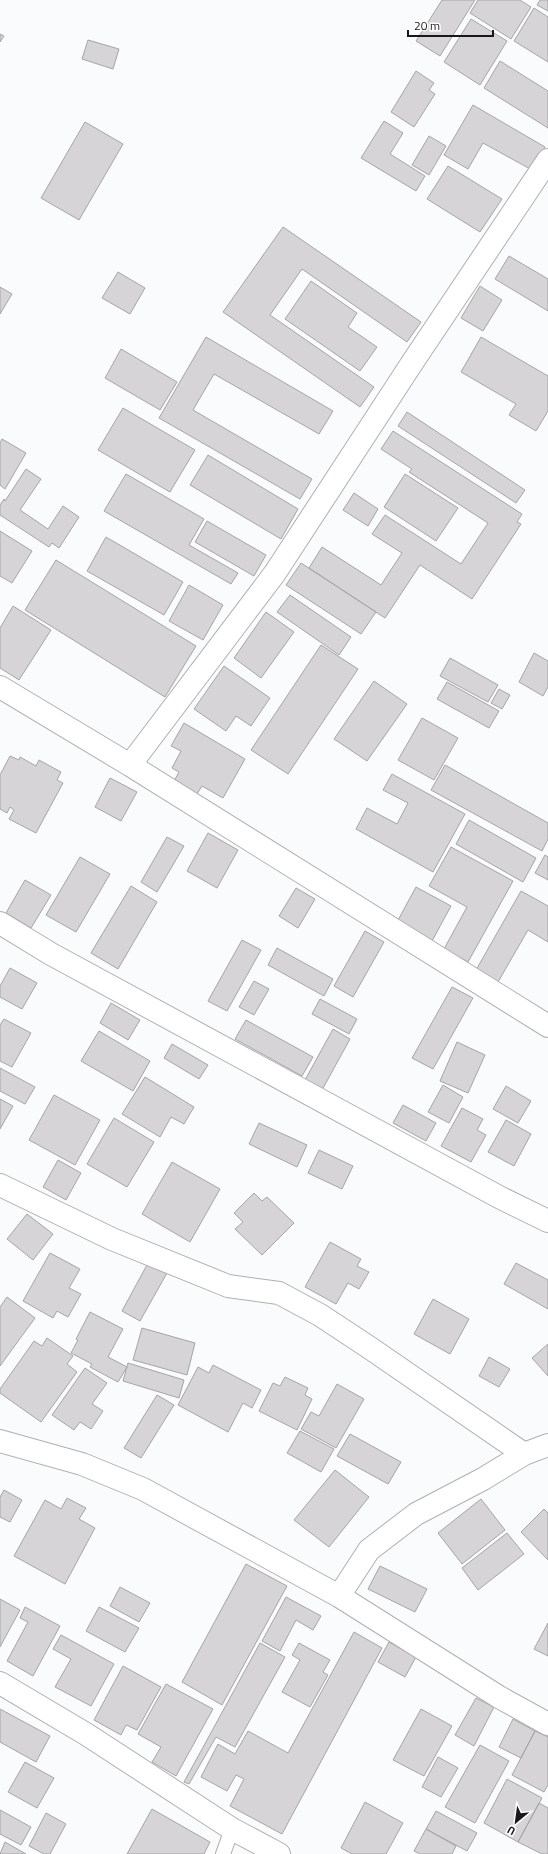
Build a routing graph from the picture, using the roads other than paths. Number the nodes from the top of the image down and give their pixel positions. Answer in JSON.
{"nodes":[{"id":1,"x":548,"y":160,"type":"edge"},
{"id":2,"x":0,"y":687,"type":"edge"},
{"id":3,"x":130,"y":766,"type":"junction"},
{"id":4,"x":0,"y":923,"type":"edge"},
{"id":5,"x":548,"y":1026,"type":"edge"},
{"id":6,"x":0,"y":1185,"type":"edge"},
{"id":7,"x":548,"y":1221,"type":"edge"},
{"id":8,"x":0,"y":1442,"type":"edge"},
{"id":9,"x":548,"y":1445,"type":"edge"},
{"id":10,"x":524,"y":1454,"type":"junction"},
{"id":11,"x":339,"y":1596,"type":"junction"},
{"id":12,"x":0,"y":1683,"type":"edge"},
{"id":13,"x":548,"y":1724,"type":"edge"},
{"id":14,"x":232,"y":1829,"type":"junction"},
{"id":15,"x":223,"y":1854,"type":"edge"},
{"id":16,"x":279,"y":1854,"type":"edge"}],
"edges":[{"from":1,"to":3,"type":"street"},
{"from":2,"to":3,"type":"street"},
{"from":3,"to":5,"type":"street"},
{"from":4,"to":7,"type":"street"},
{"from":6,"to":10,"type":"street"},
{"from":8,"to":11,"type":"street"},
{"from":9,"to":10,"type":"street"},
{"from":10,"to":11,"type":"street"},
{"from":11,"to":13,"type":"street"},
{"from":12,"to":14,"type":"street"},
{"from":14,"to":15,"type":"lane"},
{"from":14,"to":16,"type":"street"}]}
